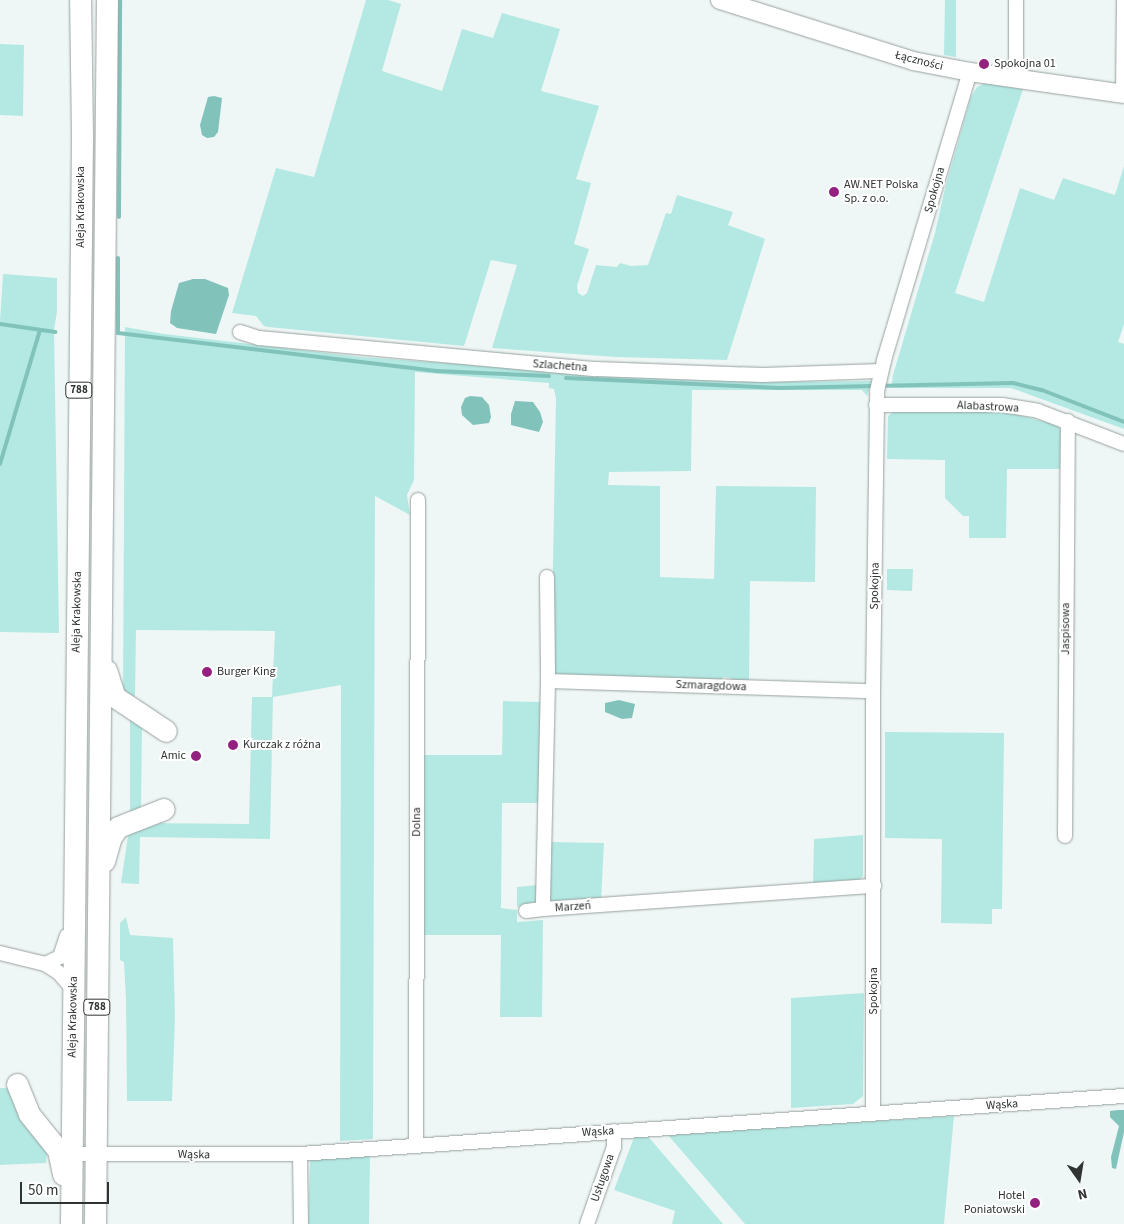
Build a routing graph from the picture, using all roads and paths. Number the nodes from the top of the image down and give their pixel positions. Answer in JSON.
{"nodes":[{"id":1,"x":80,"y":0,"type":"edge"},
{"id":2,"x":107,"y":0,"type":"edge"},
{"id":3,"x":720,"y":0,"type":"edge"},
{"id":4,"x":1016,"y":0,"type":"edge"},
{"id":5,"x":1124,"y":0,"type":"edge"},
{"id":6,"x":970,"y":72,"type":"junction"},
{"id":7,"x":1016,"y":79,"type":"junction"},
{"id":8,"x":1124,"y":94,"type":"edge"},
{"id":9,"x":240,"y":332,"type":"dead end"},
{"id":10,"x":878,"y":387,"type":"junction"},
{"id":11,"x":1068,"y":422,"type":"junction"},
{"id":12,"x":1124,"y":444,"type":"edge"},
{"id":13,"x":418,"y":500,"type":"dead end"},
{"id":14,"x":548,"y":578,"type":"dead end"},
{"id":15,"x":100,"y":649,"type":"junction"},
{"id":16,"x":548,"y":681,"type":"junction"},
{"id":17,"x":873,"y":692,"type":"junction"},
{"id":18,"x":166,"y":731,"type":"dead end"},
{"id":19,"x":164,"y":808,"type":"dead end"},
{"id":20,"x":1065,"y":836,"type":"dead end"},
{"id":21,"x":98,"y":882,"type":"junction"},
{"id":22,"x":874,"y":886,"type":"junction"},
{"id":23,"x":74,"y":897,"type":"junction"},
{"id":24,"x":543,"y":909,"type":"junction"},
{"id":25,"x":526,"y":911,"type":"dead end"},
{"id":26,"x":0,"y":953,"type":"edge"},
{"id":27,"x":45,"y":964,"type":"junction"},
{"id":28,"x":73,"y":989,"type":"junction"},
{"id":29,"x":17,"y":1084,"type":"dead end"},
{"id":30,"x":1124,"y":1096,"type":"edge"},
{"id":31,"x":873,"y":1114,"type":"junction"},
{"id":32,"x":614,"y":1131,"type":"junction"},
{"id":33,"x":416,"y":1144,"type":"junction"},
{"id":34,"x":71,"y":1154,"type":"junction"},
{"id":35,"x":95,"y":1154,"type":"junction"},
{"id":36,"x":300,"y":1154,"type":"junction"},
{"id":37,"x":71,"y":1215,"type":"edge"},
{"id":38,"x":95,"y":1224,"type":"edge"},
{"id":39,"x":300,"y":1224,"type":"edge"},
{"id":40,"x":587,"y":1224,"type":"edge"}],
"edges":[{"from":1,"to":23,"type":"main road","name":"Aleja Krakowska","number":"788"},
{"from":2,"to":15,"type":"main road","name":"Aleja Krakowska","number":"788"},
{"from":3,"to":6,"type":"street","name":"Łączności"},
{"from":4,"to":7,"type":"street"},
{"from":5,"to":8,"type":"street"},
{"from":6,"to":7,"type":"street","name":"Łączności"},
{"from":6,"to":10,"type":"street","name":"Spokojna"},
{"from":7,"to":8,"type":"street","name":"Łączności"},
{"from":9,"to":10,"type":"street","name":"Szlachetna"},
{"from":10,"to":11,"type":"street","name":"Alabastrowa"},
{"from":10,"to":17,"type":"street","name":"Spokojna"},
{"from":11,"to":12,"type":"street","name":"Alabastrowa"},
{"from":11,"to":20,"type":"street","name":"Jaspisowa"},
{"from":13,"to":33,"type":"street","name":"Dolna"},
{"from":14,"to":16,"type":"street","name":"Marzeń"},
{"from":15,"to":18,"type":"main road"},
{"from":15,"to":21,"type":"main road","name":"Aleja Krakowska","number":"788"},
{"from":16,"to":17,"type":"street","name":"Szmaragdowa"},
{"from":16,"to":24,"type":"street","name":"Marzeń"},
{"from":17,"to":22,"type":"street","name":"Spokojna"},
{"from":19,"to":21,"type":"main road"},
{"from":21,"to":35,"type":"main road","name":"Aleja Krakowska","number":"788"},
{"from":22,"to":24,"type":"street","name":"Marzeń"},
{"from":22,"to":31,"type":"street","name":"Spokojna"},
{"from":23,"to":27,"type":"street"},
{"from":23,"to":28,"type":"main road","name":"Aleja Krakowska","number":"788"},
{"from":24,"to":25,"type":"street"},
{"from":26,"to":27,"type":"street"},
{"from":27,"to":28,"type":"street"},
{"from":28,"to":34,"type":"main road","name":"Aleja Krakowska","number":"788"},
{"from":29,"to":37,"type":"main road"},
{"from":30,"to":31,"type":"street","name":"Wąska"},
{"from":31,"to":32,"type":"street","name":"Wąska"},
{"from":32,"to":33,"type":"street","name":"Wąska"},
{"from":32,"to":40,"type":"street","name":"Usługowa"},
{"from":33,"to":36,"type":"street","name":"Wąska"},
{"from":34,"to":35,"type":"street","name":"Wąska"},
{"from":34,"to":37,"type":"main road","name":"Aleja Krakowska","number":"788"},
{"from":35,"to":36,"type":"street","name":"Wąska"},
{"from":35,"to":38,"type":"main road","name":"Aleja Krakowska","number":"788"},
{"from":36,"to":39,"type":"street"}]}
